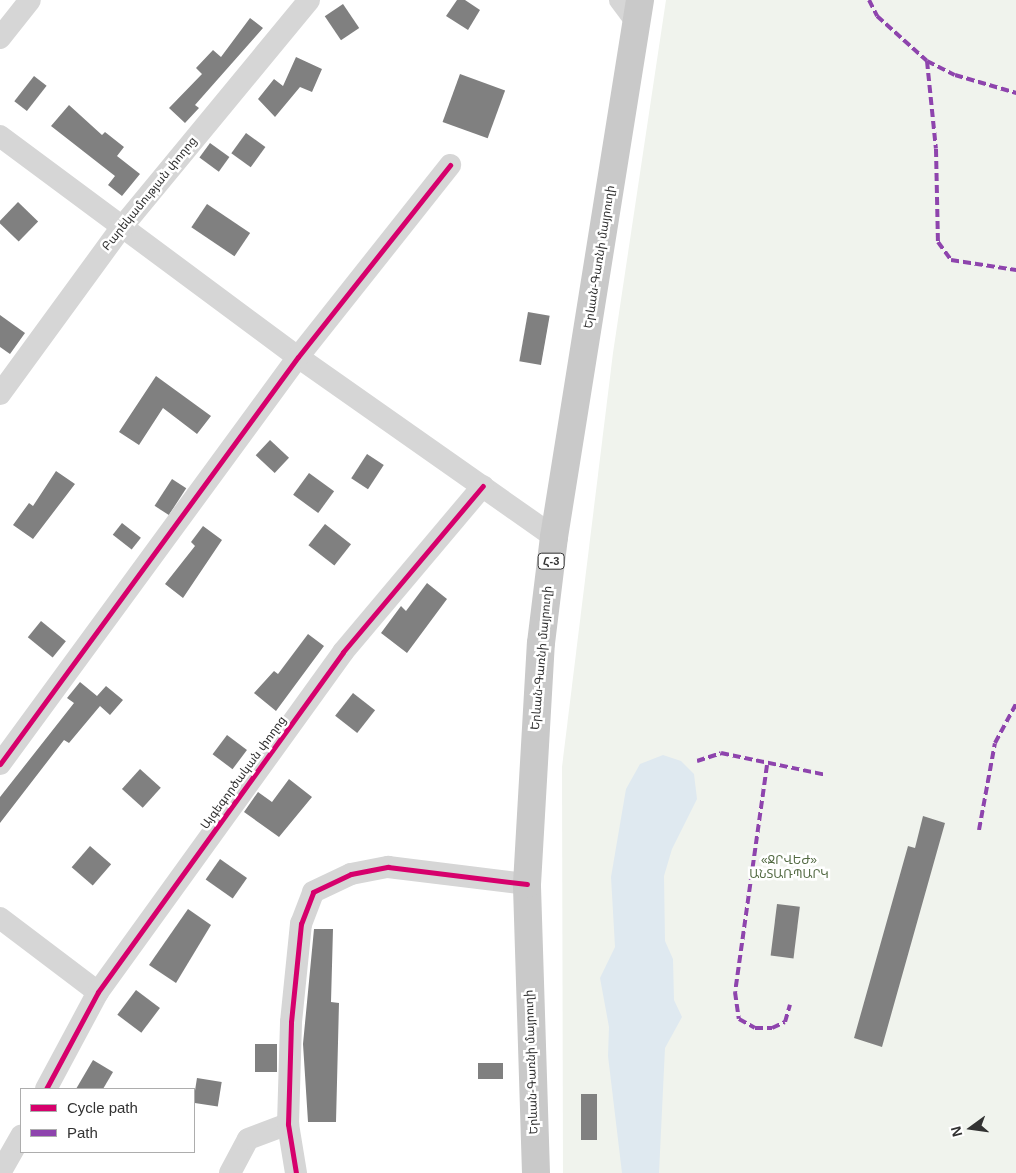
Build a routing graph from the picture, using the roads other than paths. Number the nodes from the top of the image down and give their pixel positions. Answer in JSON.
{"nodes":[{"id":1,"x":30,"y":0,"type":"edge"},
{"id":2,"x":309,"y":0,"type":"edge"},
{"id":3,"x":632,"y":7,"type":"edge"},
{"id":4,"x":0,"y":38,"type":"edge"},
{"id":5,"x":0,"y":136,"type":"edge"},
{"id":6,"x":450,"y":165,"type":"dead end"},
{"id":7,"x":122,"y":227,"type":"junction"},
{"id":8,"x":298,"y":357,"type":"junction"},
{"id":9,"x":0,"y":394,"type":"edge"},
{"id":10,"x":483,"y":486,"type":"junction"},
{"id":11,"x":554,"y":537,"type":"junction"},
{"id":12,"x":0,"y":764,"type":"edge"},
{"id":13,"x":527,"y":884,"type":"junction"},
{"id":14,"x":0,"y":918,"type":"edge"},
{"id":15,"x":98,"y":992,"type":"junction"},
{"id":16,"x":47,"y":1088,"type":"edge"},
{"id":17,"x":288,"y":1124,"type":"junction"},
{"id":18,"x":20,"y":1137,"type":"edge"},
{"id":19,"x":3,"y":1161,"type":"edge"},
{"id":20,"x":230,"y":1173,"type":"edge"},
{"id":21,"x":296,"y":1173,"type":"edge"},
{"id":22,"x":536,"y":1173,"type":"edge"}],
"edges":[{"from":1,"to":4,"type":"street"},
{"from":2,"to":7,"type":"street","name":"Բարեկամության փողոց"},
{"from":3,"to":11,"type":"main road","name":"Երևան-Գառնի մայրուղի","number":"Հ-3"},
{"from":5,"to":7,"type":"street"},
{"from":6,"to":8,"type":"street"},
{"from":7,"to":8,"type":"street"},
{"from":7,"to":9,"type":"street","name":"Բարեկամության փողոց"},
{"from":8,"to":10,"type":"street"},
{"from":8,"to":12,"type":"street"},
{"from":10,"to":11,"type":"street"},
{"from":10,"to":15,"type":"street","name":"Այգեգործական փողոց"},
{"from":11,"to":13,"type":"main road","name":"Երևան-Գառնի մայրուղի","number":"Հ-3"},
{"from":13,"to":17,"type":"street"},
{"from":13,"to":22,"type":"main road","name":"Երևան-Գառնի մայրուղի","number":"Հ-3"},
{"from":14,"to":15,"type":"street"},
{"from":15,"to":16,"type":"street","name":"Այգեգործական փողոց"},
{"from":17,"to":20,"type":"street"},
{"from":17,"to":21,"type":"street"},
{"from":18,"to":19,"type":"street"}]}
